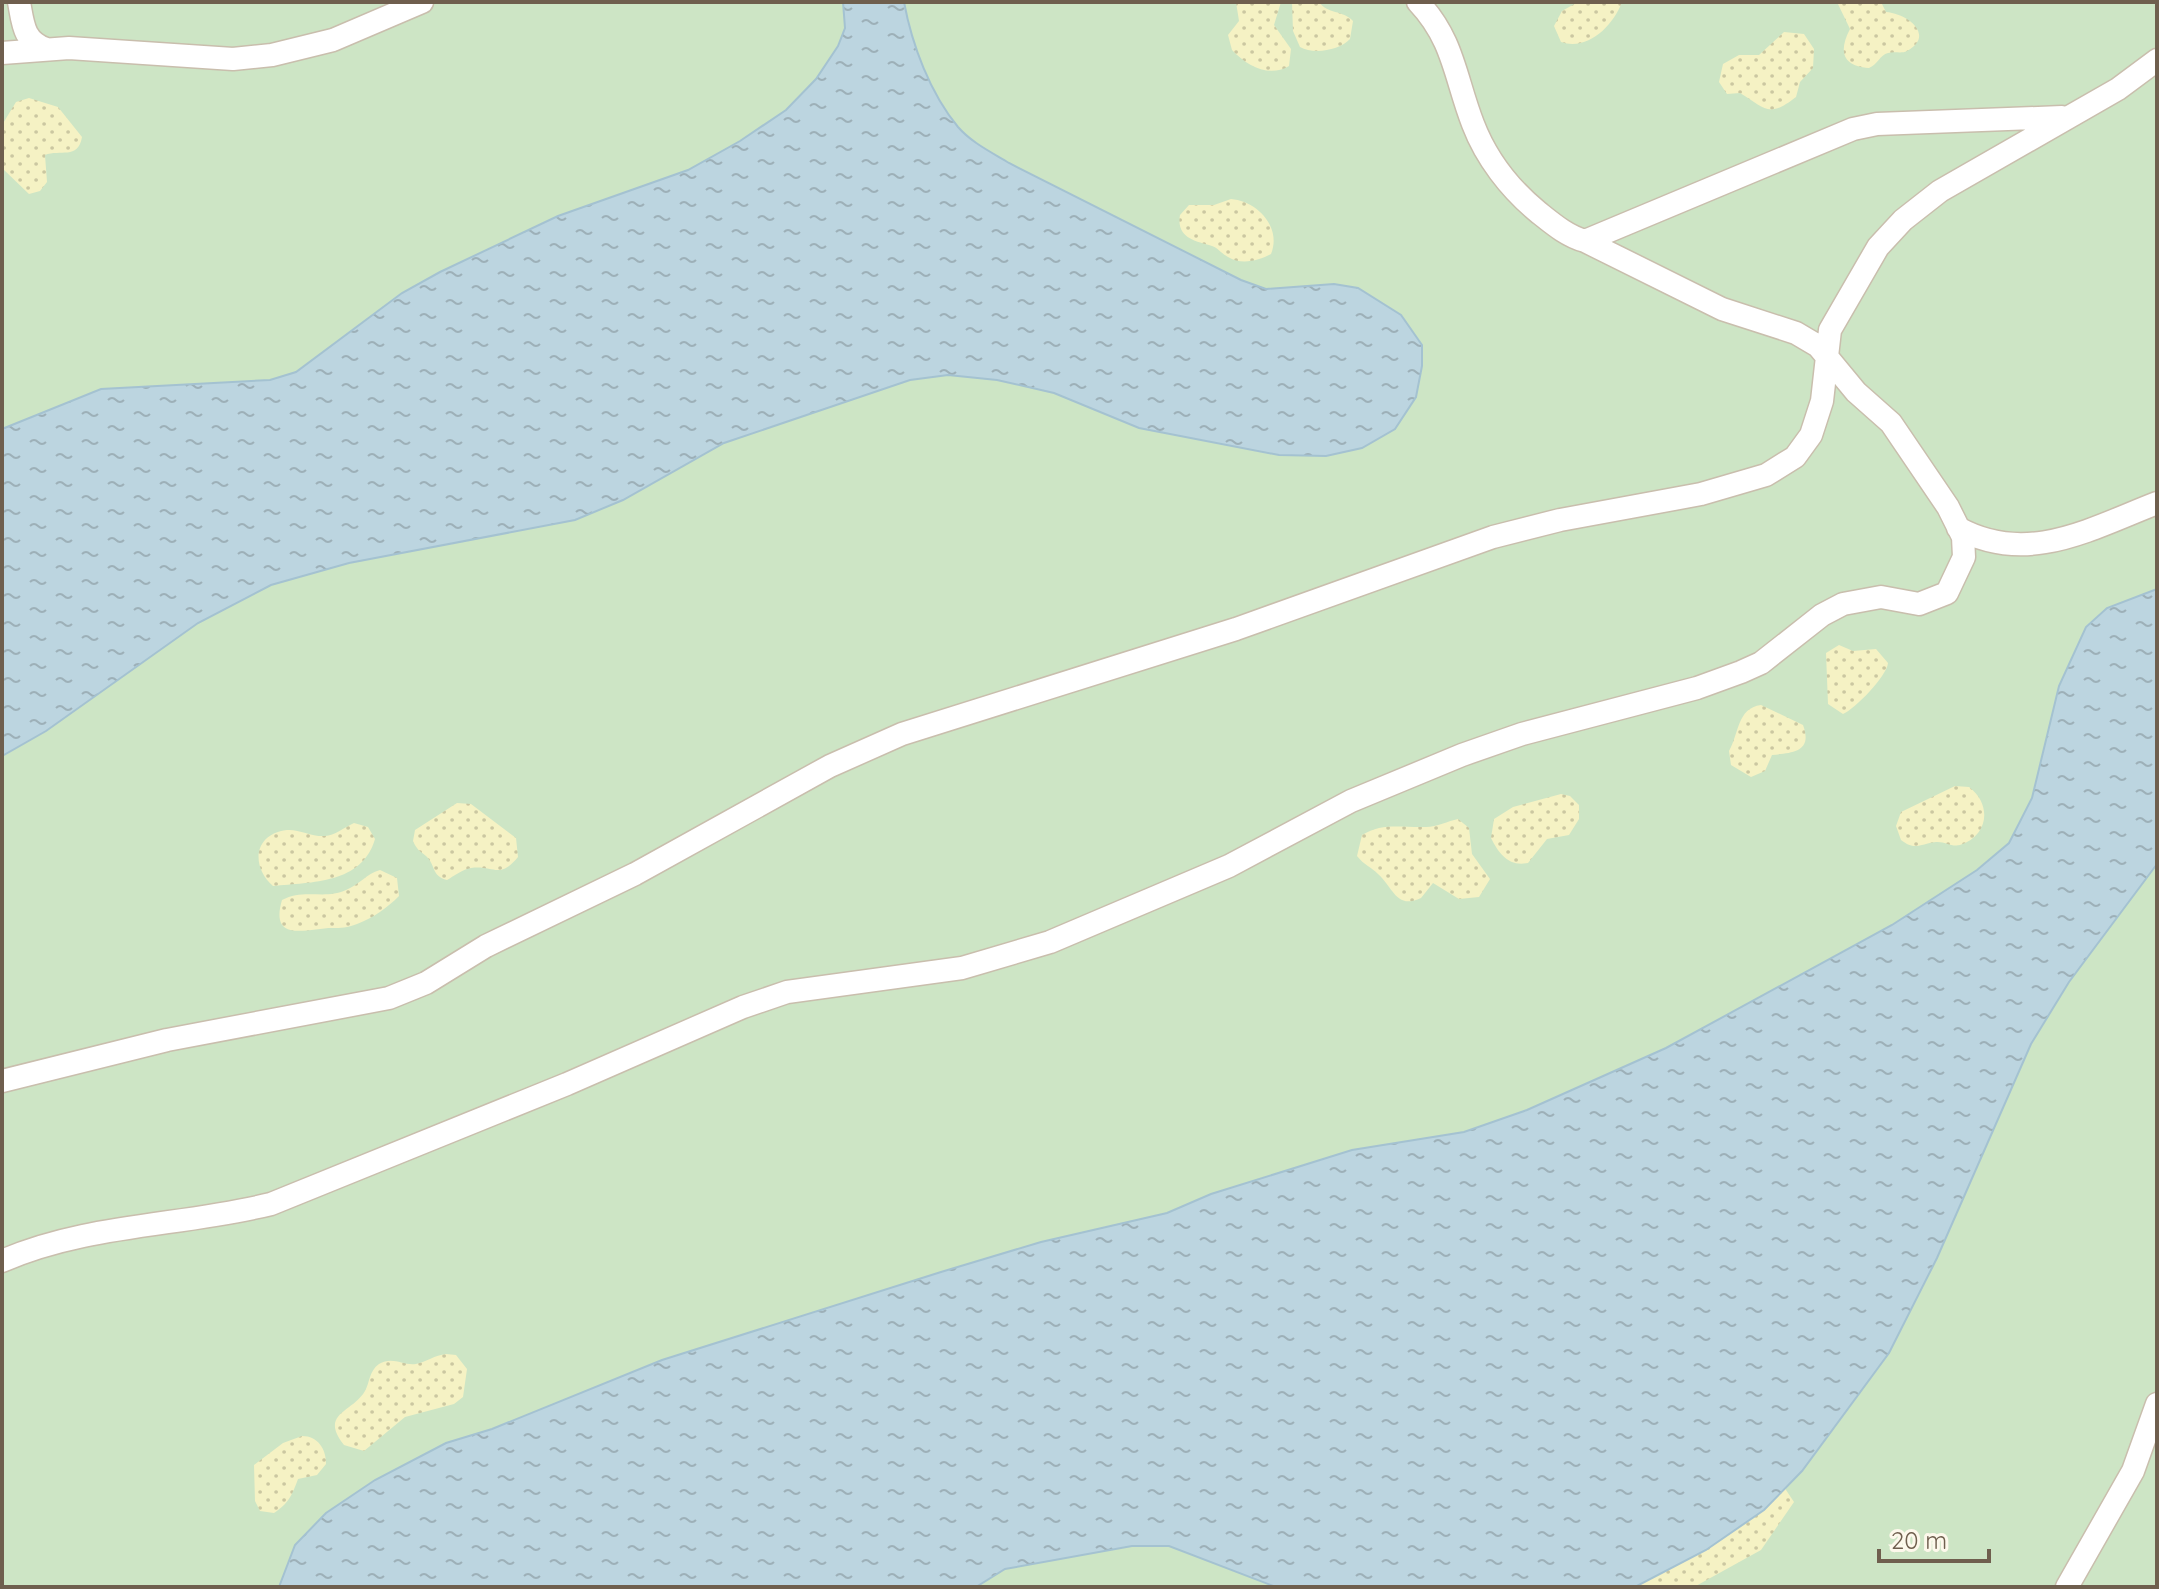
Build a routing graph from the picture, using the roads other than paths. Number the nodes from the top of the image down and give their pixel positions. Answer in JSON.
{"nodes":[{"id":1,"x":19,"y":2,"type":"edge"},
{"id":2,"x":422,"y":2,"type":"edge"},
{"id":3,"x":1418,"y":2,"type":"edge"},
{"id":4,"x":24,"y":27,"type":"junction"},
{"id":5,"x":46,"y":49,"type":"junction"},
{"id":6,"x":3,"y":53,"type":"edge"},
{"id":7,"x":2157,"y":60,"type":"edge"},
{"id":8,"x":2071,"y":116,"type":"junction"},
{"id":9,"x":1585,"y":241,"type":"junction"},
{"id":10,"x":1825,"y":354,"type":"junction"},
{"id":11,"x":2157,"y":503,"type":"edge"},
{"id":12,"x":1958,"y":528,"type":"junction"},
{"id":13,"x":2,"y":1081,"type":"edge"},
{"id":14,"x":2,"y":1261,"type":"edge"},
{"id":15,"x":2157,"y":1404,"type":"edge"},
{"id":16,"x":2067,"y":1587,"type":"edge"}],
"edges":[{"from":1,"to":4,"type":"lane"},
{"from":2,"to":5,"type":"lane"},
{"from":3,"to":9,"type":"lane"},
{"from":4,"to":5,"type":"lane"},
{"from":4,"to":6,"type":"lane"},
{"from":5,"to":6,"type":"lane"},
{"from":7,"to":8,"type":"lane"},
{"from":8,"to":9,"type":"lane"},
{"from":8,"to":10,"type":"lane"},
{"from":9,"to":10,"type":"lane"},
{"from":10,"to":12,"type":"lane"},
{"from":10,"to":13,"type":"lane"},
{"from":11,"to":12,"type":"lane"},
{"from":12,"to":14,"type":"lane"},
{"from":15,"to":16,"type":"lane"}]}
